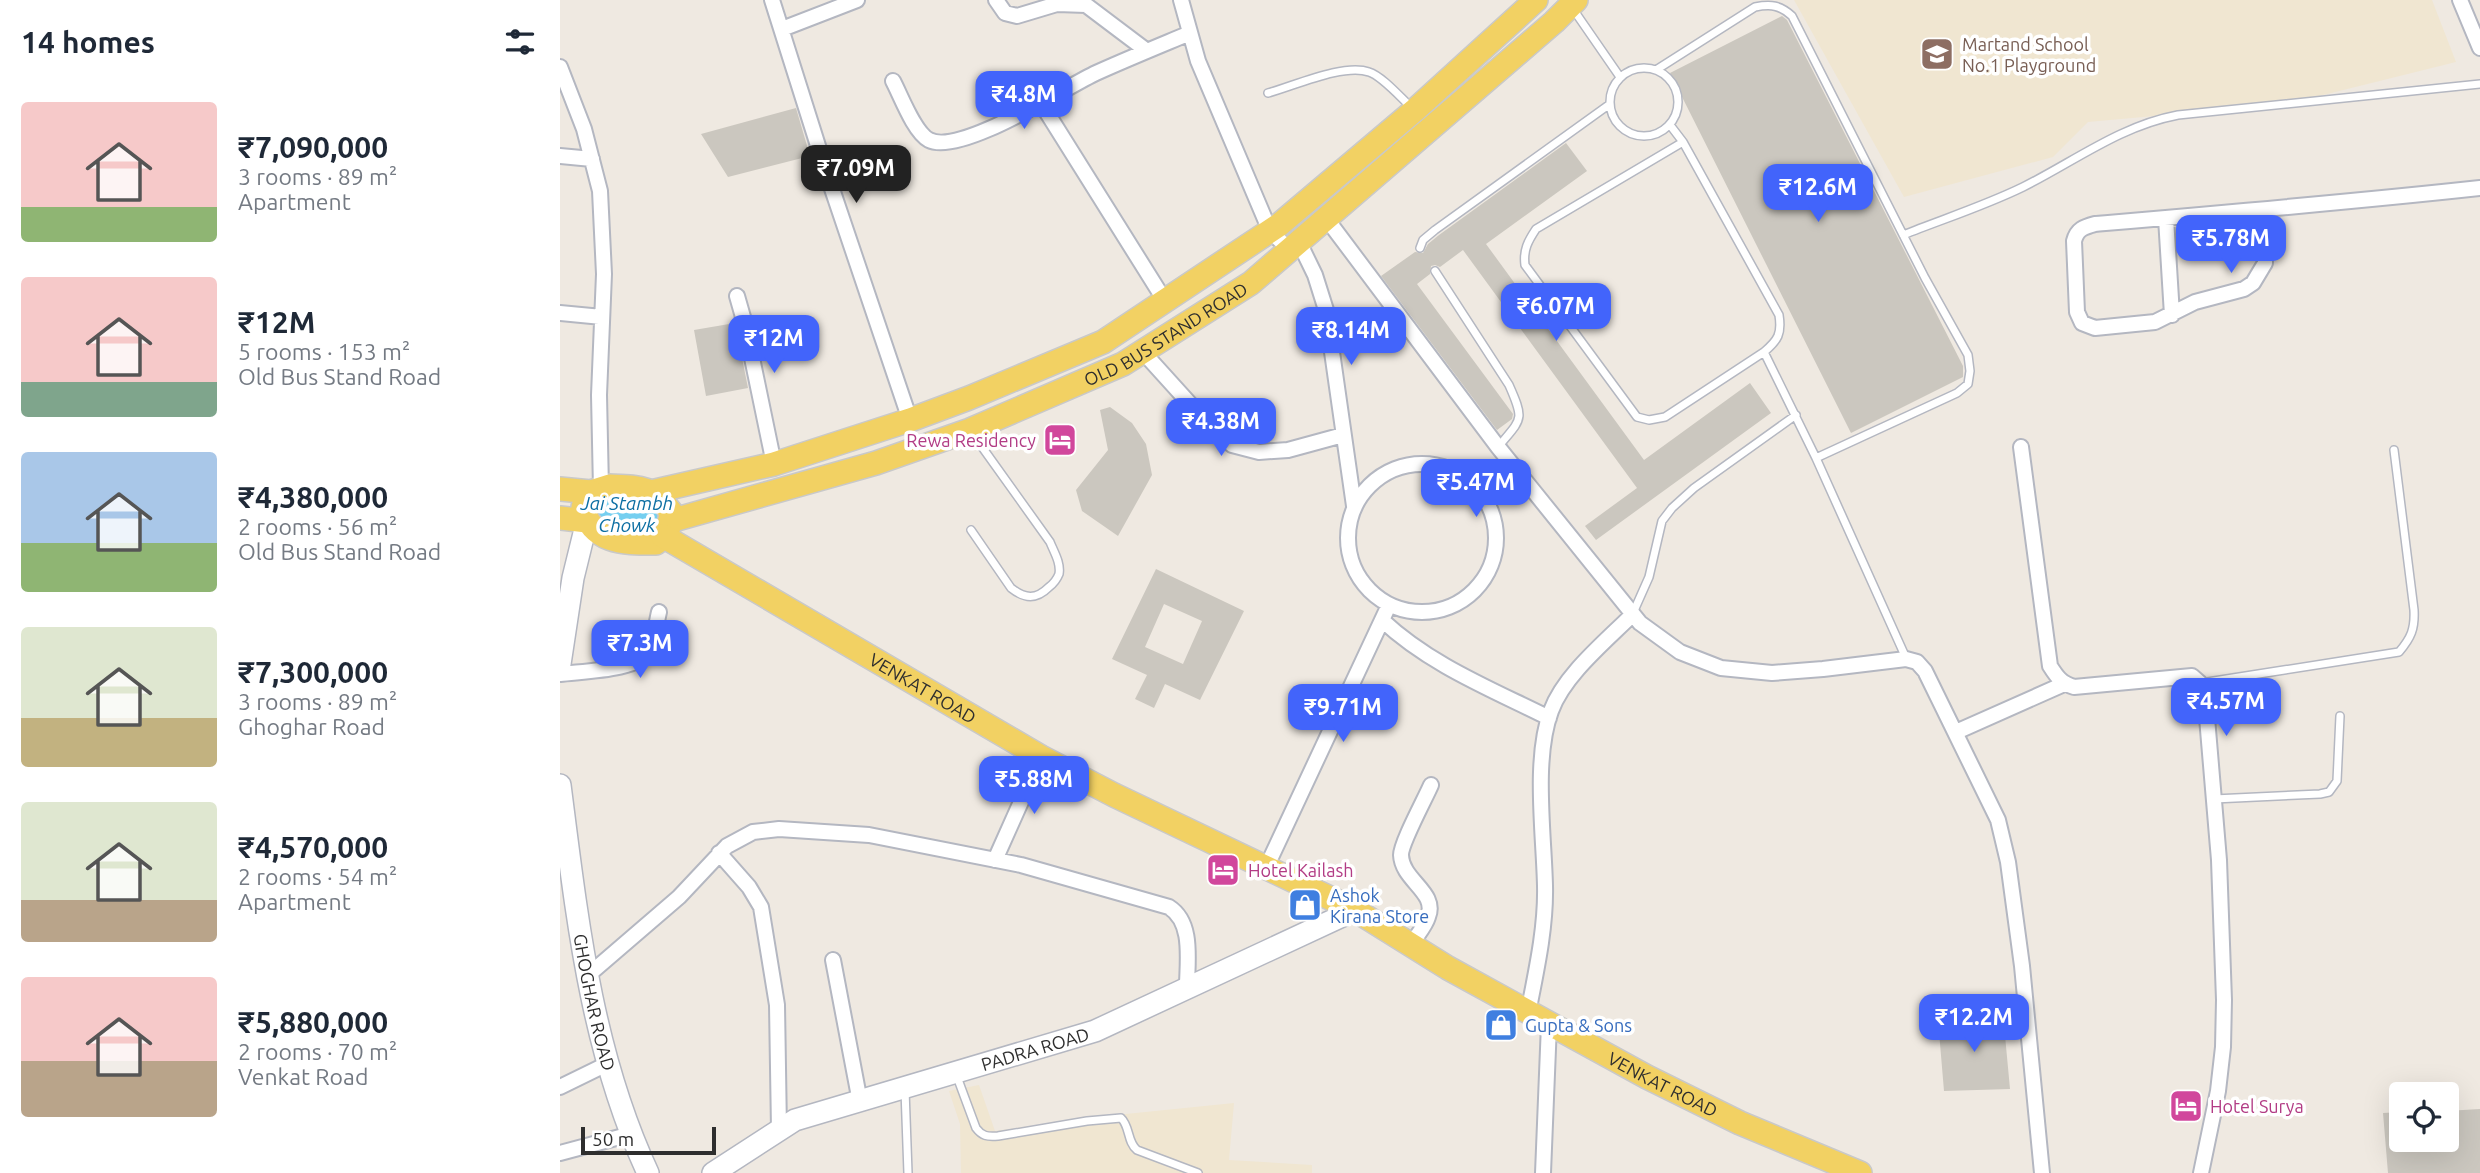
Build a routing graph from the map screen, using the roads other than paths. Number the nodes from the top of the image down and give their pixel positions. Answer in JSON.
{"nodes":[{"id":1,"x":772,"y":0,"type":"edge"},
{"id":2,"x":858,"y":0,"type":"edge"},
{"id":3,"x":996,"y":0,"type":"edge"},
{"id":4,"x":1181,"y":0,"type":"edge"},
{"id":5,"x":2460,"y":0,"type":"edge"},
{"id":6,"x":1571,"y":2,"type":"edge"},
{"id":7,"x":1525,"y":4,"type":"edge"},
{"id":8,"x":782,"y":29,"type":"junction"},
{"id":9,"x":1190,"y":33,"type":"junction"},
{"id":10,"x":2480,"y":48,"type":"edge"},
{"id":11,"x":1147,"y":51,"type":"junction"},
{"id":12,"x":560,"y":67,"type":"edge"},
{"id":13,"x":1656,"y":70,"type":"junction"},
{"id":14,"x":1620,"y":77,"type":"junction"},
{"id":15,"x":893,"y":81,"type":"dead end"},
{"id":16,"x":2480,"y":84,"type":"edge"},
{"id":17,"x":1268,"y":93,"type":"dead end"},
{"id":18,"x":1041,"y":103,"type":"junction"},
{"id":19,"x":1609,"y":104,"type":"junction"},
{"id":20,"x":1415,"y":110,"type":"junction"},
{"id":21,"x":1670,"y":125,"type":"junction"},
{"id":22,"x":1683,"y":142,"type":"junction"},
{"id":23,"x":560,"y":156,"type":"edge"},
{"id":24,"x":592,"y":159,"type":"junction"},
{"id":25,"x":2480,"y":188,"type":"edge"},
{"id":26,"x":2264,"y":210,"type":"junction"},
{"id":27,"x":1325,"y":218,"type":"junction"},
{"id":28,"x":2166,"y":218,"type":"junction"},
{"id":29,"x":1270,"y":231,"type":"junction"},
{"id":30,"x":1903,"y":234,"type":"junction"},
{"id":31,"x":1294,"y":246,"type":"junction"},
{"id":32,"x":1420,"y":248,"type":"dead end"},
{"id":33,"x":1435,"y":271,"type":"dead end"},
{"id":34,"x":737,"y":296,"type":"dead end"},
{"id":35,"x":1165,"y":301,"type":"junction"},
{"id":36,"x":560,"y":313,"type":"edge"},
{"id":37,"x":2172,"y":315,"type":"junction"},
{"id":38,"x":603,"y":317,"type":"junction"},
{"id":39,"x":1143,"y":352,"type":"junction"},
{"id":40,"x":1764,"y":352,"type":"junction"},
{"id":41,"x":1796,"y":415,"type":"junction"},
{"id":42,"x":910,"y":420,"type":"junction"},
{"id":43,"x":970,"y":430,"type":"junction"},
{"id":44,"x":1343,"y":435,"type":"junction"},
{"id":45,"x":1498,"y":447,"type":"junction"},
{"id":46,"x":2021,"y":447,"type":"dead end"},
{"id":47,"x":2394,"y":450,"type":"dead end"},
{"id":48,"x":1816,"y":458,"type":"junction"},
{"id":49,"x":774,"y":464,"type":"junction"},
{"id":50,"x":560,"y":489,"type":"edge"},
{"id":51,"x":596,"y":490,"type":"junction"},
{"id":52,"x":651,"y":492,"type":"junction"},
{"id":53,"x":1354,"y":506,"type":"junction"},
{"id":54,"x":560,"y":518,"type":"edge"},
{"id":55,"x":587,"y":521,"type":"junction"},
{"id":56,"x":667,"y":528,"type":"junction"},
{"id":57,"x":971,"y":530,"type":"dead end"},
{"id":58,"x":1389,"y":605,"type":"junction"},
{"id":59,"x":659,"y":612,"type":"dead end"},
{"id":60,"x":1633,"y":614,"type":"junction"},
{"id":61,"x":1382,"y":620,"type":"junction"},
{"id":62,"x":1906,"y":659,"type":"junction"},
{"id":63,"x":560,"y":664,"type":"edge"},
{"id":64,"x":560,"y":674,"type":"edge"},
{"id":65,"x":2200,"y":683,"type":"junction"},
{"id":66,"x":2064,"y":684,"type":"junction"},
{"id":67,"x":2340,"y":716,"type":"dead end"},
{"id":68,"x":1549,"y":718,"type":"junction"},
{"id":69,"x":1956,"y":732,"type":"junction"},
{"id":70,"x":1041,"y":757,"type":"junction"},
{"id":71,"x":560,"y":785,"type":"edge"},
{"id":72,"x":1431,"y":785,"type":"dead end"},
{"id":73,"x":2214,"y":799,"type":"junction"},
{"id":74,"x":719,"y":853,"type":"junction"},
{"id":75,"x":995,"y":860,"type":"junction"},
{"id":76,"x":1266,"y":868,"type":"junction"},
{"id":77,"x":1355,"y":910,"type":"junction"},
{"id":78,"x":1411,"y":945,"type":"junction"},
{"id":79,"x":833,"y":960,"type":"dead end"},
{"id":80,"x":586,"y":977,"type":"junction"},
{"id":81,"x":1187,"y":988,"type":"junction"},
{"id":82,"x":1528,"y":1013,"type":"junction"},
{"id":83,"x":1549,"y":1024,"type":"junction"},
{"id":84,"x":607,"y":1064,"type":"junction"},
{"id":85,"x":956,"y":1073,"type":"junction"},
{"id":86,"x":560,"y":1087,"type":"edge"},
{"id":87,"x":905,"y":1089,"type":"junction"},
{"id":88,"x":860,"y":1101,"type":"junction"},
{"id":89,"x":779,"y":1130,"type":"junction"},
{"id":90,"x":631,"y":1134,"type":"junction"},
{"id":91,"x":560,"y":1153,"type":"edge"},
{"id":92,"x":648,"y":1173,"type":"edge"},
{"id":93,"x":713,"y":1173,"type":"edge"},
{"id":94,"x":908,"y":1173,"type":"edge"},
{"id":95,"x":1198,"y":1173,"type":"edge"},
{"id":96,"x":1543,"y":1173,"type":"edge"},
{"id":97,"x":1860,"y":1173,"type":"edge"},
{"id":98,"x":2042,"y":1173,"type":"edge"},
{"id":99,"x":2201,"y":1173,"type":"edge"}],
"edges":[{"from":1,"to":8,"type":"street"},
{"from":2,"to":8,"type":"street"},
{"from":3,"to":11,"type":"street"},
{"from":4,"to":9,"type":"street"},
{"from":5,"to":10,"type":"street"},
{"from":6,"to":14,"type":"lane"},
{"from":6,"to":27,"type":"main road","name":"OLD BUS STAND ROAD"},
{"from":7,"to":20,"type":"main road","name":"OLD BUS STAND ROAD"},
{"from":8,"to":42,"type":"street"},
{"from":9,"to":11,"type":"street"},
{"from":9,"to":29,"type":"street"},
{"from":11,"to":18,"type":"street"},
{"from":12,"to":24,"type":"street"},
{"from":13,"to":14,"type":"lane"},
{"from":13,"to":21,"type":"lane"},
{"from":13,"to":30,"type":"lane"},
{"from":14,"to":19,"type":"lane"},
{"from":15,"to":18,"type":"street"},
{"from":16,"to":30,"type":"lane"},
{"from":17,"to":20,"type":"lane"},
{"from":18,"to":35,"type":"street"},
{"from":19,"to":21,"type":"lane"},
{"from":19,"to":32,"type":"lane"},
{"from":20,"to":29,"type":"main road","name":"OLD BUS STAND ROAD"},
{"from":21,"to":22,"type":"lane"},
{"from":22,"to":40,"type":"lane"},
{"from":22,"to":40,"type":"lane"},
{"from":23,"to":24,"type":"street"},
{"from":24,"to":38,"type":"street"},
{"from":25,"to":26,"type":"street"},
{"from":26,"to":28,"type":"street"},
{"from":26,"to":37,"type":"street"},
{"from":27,"to":31,"type":"main road","name":"OLD BUS STAND ROAD"},
{"from":27,"to":45,"type":"street"},
{"from":28,"to":37,"type":"street"},
{"from":28,"to":37,"type":"street"},
{"from":29,"to":31,"type":"street"},
{"from":29,"to":35,"type":"main road","name":"OLD BUS STAND ROAD"},
{"from":30,"to":48,"type":"lane"},
{"from":31,"to":39,"type":"main road","name":"OLD BUS STAND ROAD"},
{"from":31,"to":44,"type":"street"},
{"from":33,"to":45,"type":"lane"},
{"from":34,"to":49,"type":"street"},
{"from":35,"to":42,"type":"main road","name":"OLD BUS STAND ROAD"},
{"from":36,"to":38,"type":"street"},
{"from":38,"to":51,"type":"street"},
{"from":39,"to":43,"type":"main road","name":"OLD BUS STAND ROAD"},
{"from":39,"to":44,"type":"street"},
{"from":40,"to":41,"type":"lane"},
{"from":41,"to":48,"type":"lane"},
{"from":41,"to":60,"type":"lane"},
{"from":42,"to":49,"type":"main road","name":"OLD BUS STAND ROAD"},
{"from":43,"to":56,"type":"main road","name":"OLD BUS STAND ROAD"},
{"from":43,"to":57,"type":"lane"},
{"from":44,"to":53,"type":"street"},
{"from":45,"to":60,"type":"street"},
{"from":46,"to":66,"type":"street"},
{"from":47,"to":65,"type":"lane"},
{"from":48,"to":62,"type":"lane"},
{"from":49,"to":52,"type":"main road","name":"OLD BUS STAND ROAD"},
{"from":50,"to":51,"type":"main road"},
{"from":51,"to":52,"type":"main road"},
{"from":51,"to":55,"type":"main road"},
{"from":52,"to":56,"type":"main road","name":"VENKAT ROAD"},
{"from":53,"to":58,"type":"street"},
{"from":53,"to":58,"type":"street"},
{"from":54,"to":55,"type":"main road"},
{"from":55,"to":56,"type":"main road"},
{"from":55,"to":63,"type":"street"},
{"from":56,"to":70,"type":"main road","name":"VENKAT ROAD"},
{"from":58,"to":61,"type":"street"},
{"from":59,"to":64,"type":"street"},
{"from":60,"to":62,"type":"street"},
{"from":60,"to":68,"type":"street"},
{"from":61,"to":68,"type":"street"},
{"from":61,"to":76,"type":"street"},
{"from":62,"to":69,"type":"street"},
{"from":65,"to":66,"type":"street"},
{"from":65,"to":73,"type":"street"},
{"from":66,"to":69,"type":"street"},
{"from":67,"to":73,"type":"lane"},
{"from":68,"to":82,"type":"street"},
{"from":69,"to":98,"type":"street"},
{"from":70,"to":75,"type":"street"},
{"from":70,"to":76,"type":"main road","name":"VENKAT ROAD"},
{"from":71,"to":80,"type":"street","name":"GHOGHAR ROAD"},
{"from":72,"to":78,"type":"street"},
{"from":73,"to":99,"type":"street"},
{"from":74,"to":75,"type":"street"},
{"from":74,"to":80,"type":"street"},
{"from":74,"to":89,"type":"street"},
{"from":75,"to":81,"type":"street"},
{"from":76,"to":77,"type":"main road","name":"VENKAT ROAD"},
{"from":77,"to":78,"type":"main road","name":"VENKAT ROAD"},
{"from":77,"to":81,"type":"street","name":"PADRA ROAD"},
{"from":78,"to":82,"type":"main road","name":"VENKAT ROAD"},
{"from":79,"to":88,"type":"street"},
{"from":80,"to":84,"type":"street","name":"GHOGHAR ROAD"},
{"from":81,"to":85,"type":"street","name":"PADRA ROAD"},
{"from":82,"to":83,"type":"main road","name":"VENKAT ROAD"},
{"from":83,"to":96,"type":"street"},
{"from":83,"to":97,"type":"main road","name":"VENKAT ROAD"},
{"from":84,"to":86,"type":"street"},
{"from":84,"to":90,"type":"street","name":"GHOGHAR ROAD"},
{"from":85,"to":87,"type":"street","name":"PADRA ROAD"},
{"from":85,"to":95,"type":"lane"},
{"from":87,"to":88,"type":"street","name":"PADRA ROAD"},
{"from":87,"to":94,"type":"lane"},
{"from":88,"to":89,"type":"street","name":"PADRA ROAD"},
{"from":89,"to":93,"type":"street","name":"PADRA ROAD"},
{"from":90,"to":91,"type":"street"},
{"from":90,"to":92,"type":"street","name":"GHOGHAR ROAD"}]}
